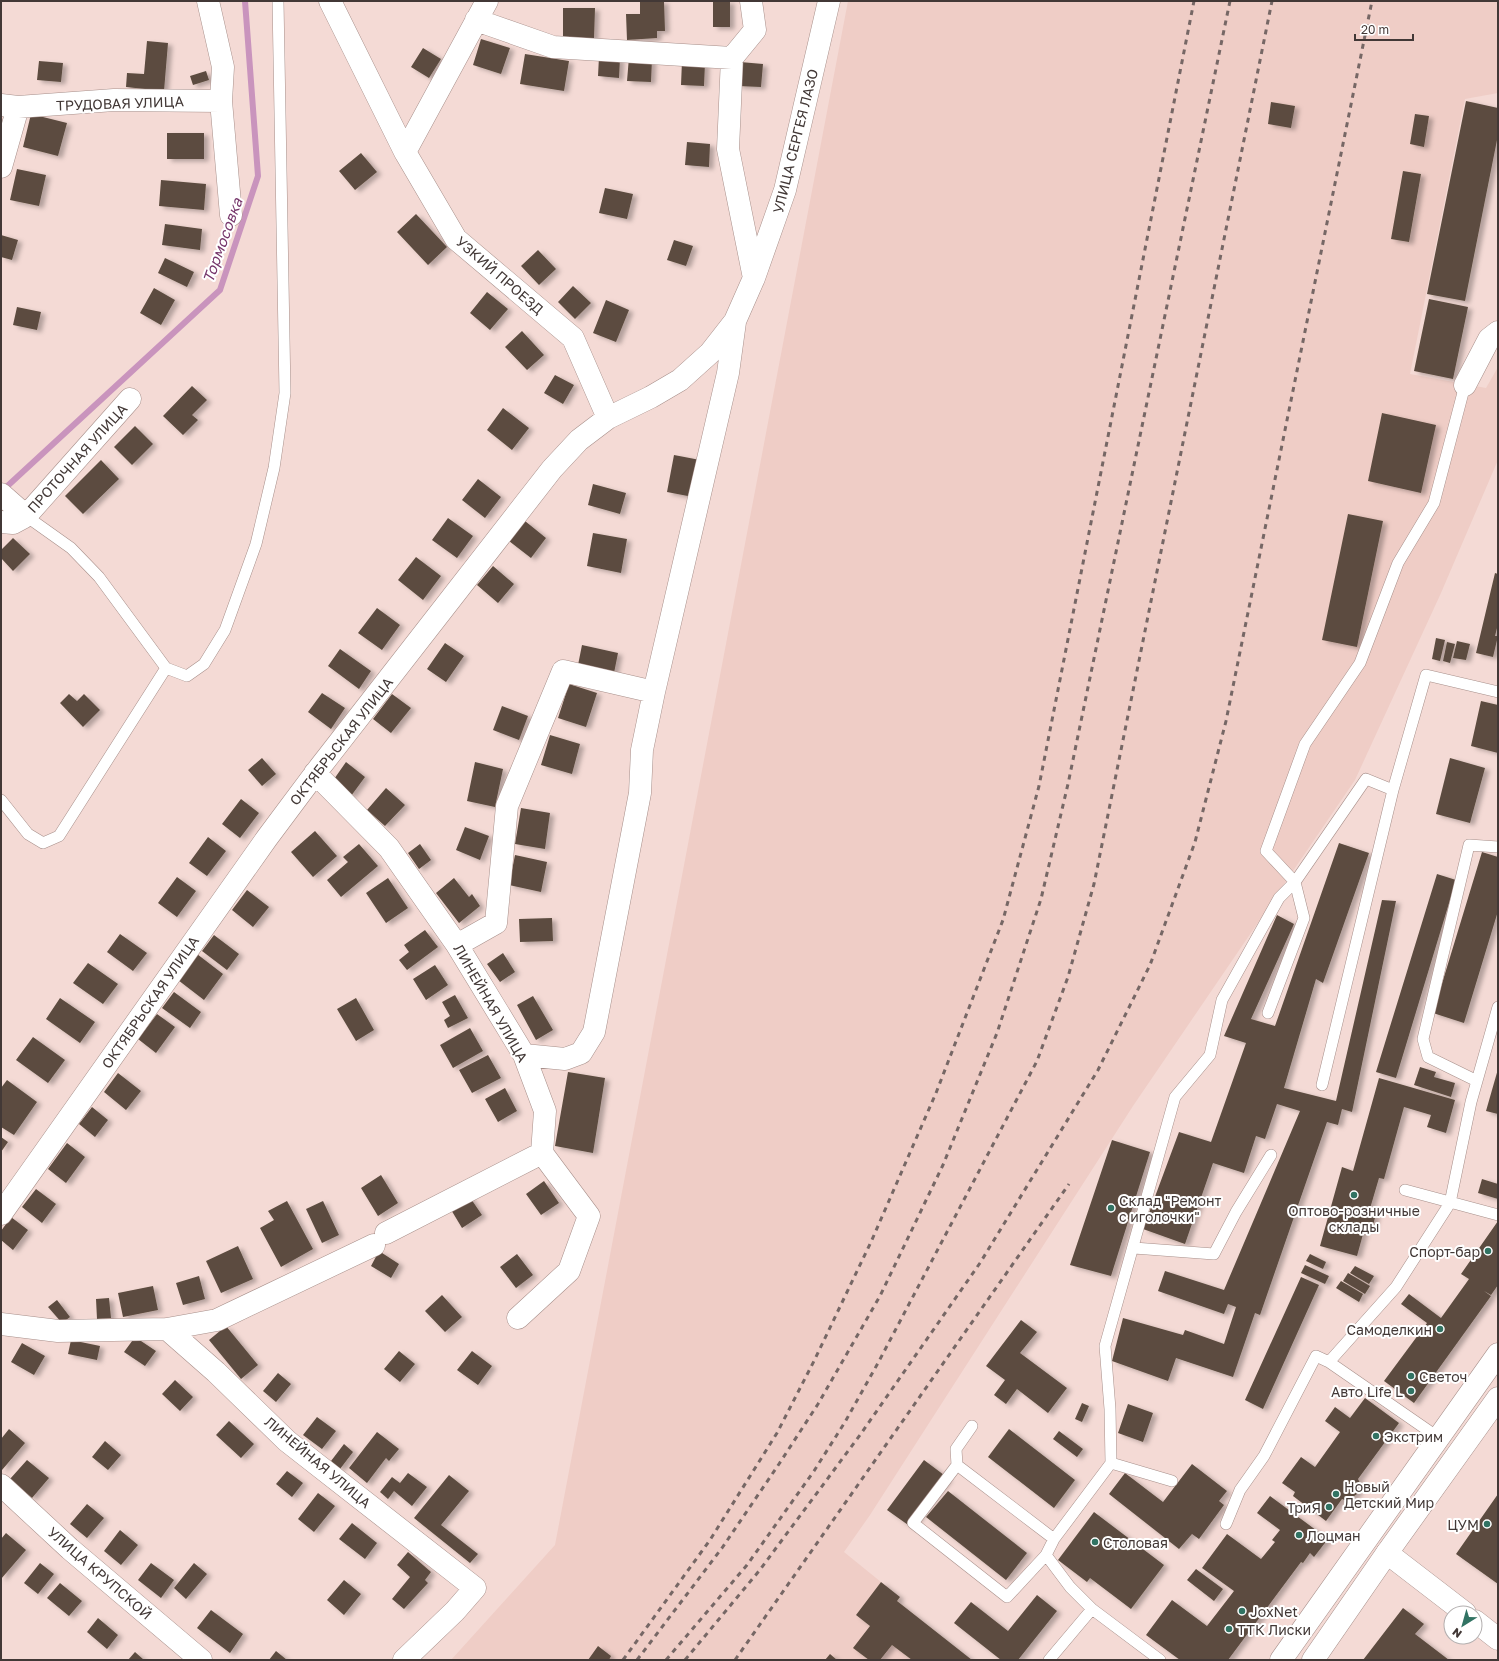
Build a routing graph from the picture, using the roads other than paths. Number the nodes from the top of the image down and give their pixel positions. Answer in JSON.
{"nodes":[{"id":1,"x":208,"y":1,"type":"edge"},
{"id":2,"x":278,"y":1,"type":"edge"},
{"id":3,"x":330,"y":1,"type":"edge"},
{"id":4,"x":487,"y":1,"type":"edge"},
{"id":5,"x":751,"y":1,"type":"edge"},
{"id":6,"x":829,"y":1,"type":"edge"},
{"id":7,"x":476,"y":20,"type":"junction"},
{"id":8,"x":732,"y":58,"type":"junction"},
{"id":9,"x":221,"y":100,"type":"junction"},
{"id":10,"x":10,"y":106,"type":"edge"},
{"id":11,"x":405,"y":152,"type":"junction"},
{"id":12,"x":1,"y":167,"type":"edge"},
{"id":13,"x":231,"y":215,"type":"dead end"},
{"id":14,"x":754,"y":278,"type":"junction"},
{"id":15,"x":735,"y":321,"type":"junction"},
{"id":16,"x":1498,"y":332,"type":"edge"},
{"id":17,"x":1465,"y":384,"type":"joint"},
{"id":18,"x":130,"y":399,"type":"dead end"},
{"id":19,"x":608,"y":418,"type":"junction"},
{"id":20,"x":1,"y":494,"type":"edge"},
{"id":21,"x":26,"y":516,"type":"junction"},
{"id":22,"x":1,"y":522,"type":"edge"},
{"id":23,"x":166,"y":668,"type":"junction"},
{"id":24,"x":654,"y":692,"type":"junction"},
{"id":25,"x":1498,"y":692,"type":"edge"},
{"id":26,"x":315,"y":773,"type":"junction"},
{"id":27,"x":1393,"y":790,"type":"junction"},
{"id":28,"x":1,"y":800,"type":"edge"},
{"id":29,"x":1498,"y":846,"type":"edge"},
{"id":30,"x":1295,"y":882,"type":"junction"},
{"id":31,"x":458,"y":945,"type":"junction"},
{"id":32,"x":1498,"y":1008,"type":"edge"},
{"id":33,"x":1268,"y":1013,"type":"dead end"},
{"id":34,"x":524,"y":1055,"type":"junction"},
{"id":35,"x":1477,"y":1081,"type":"junction"},
{"id":36,"x":1322,"y":1086,"type":"dead end"},
{"id":37,"x":542,"y":1153,"type":"junction"},
{"id":38,"x":1271,"y":1155,"type":"dead end"},
{"id":39,"x":1405,"y":1190,"type":"dead end"},
{"id":40,"x":1450,"y":1203,"type":"junction"},
{"id":41,"x":1,"y":1214,"type":"edge"},
{"id":42,"x":1498,"y":1215,"type":"edge"},
{"id":43,"x":1134,"y":1248,"type":"junction"},
{"id":44,"x":518,"y":1318,"type":"dead end"},
{"id":45,"x":1,"y":1324,"type":"edge"},
{"id":46,"x":167,"y":1329,"type":"junction"},
{"id":47,"x":1498,"y":1354,"type":"edge"},
{"id":48,"x":1329,"y":1362,"type":"junction"},
{"id":49,"x":1498,"y":1398,"type":"edge"},
{"id":50,"x":972,"y":1426,"type":"dead end"},
{"id":51,"x":1439,"y":1438,"type":"junction"},
{"id":52,"x":1112,"y":1463,"type":"junction"},
{"id":53,"x":957,"y":1465,"type":"junction"},
{"id":54,"x":1172,"y":1481,"type":"dead end"},
{"id":55,"x":1,"y":1485,"type":"edge"},
{"id":56,"x":1226,"y":1524,"type":"dead end"},
{"id":57,"x":1054,"y":1539,"type":"junction"},
{"id":58,"x":1387,"y":1553,"type":"junction"},
{"id":59,"x":1046,"y":1555,"type":"junction"},
{"id":60,"x":1455,"y":1605,"type":"edge"},
{"id":61,"x":1092,"y":1609,"type":"junction"},
{"id":62,"x":1483,"y":1627,"type":"edge"},
{"id":63,"x":1498,"y":1639,"type":"edge"},
{"id":64,"x":201,"y":1660,"type":"edge"},
{"id":65,"x":404,"y":1660,"type":"edge"},
{"id":66,"x":1049,"y":1660,"type":"edge"},
{"id":67,"x":1160,"y":1660,"type":"edge"},
{"id":68,"x":1281,"y":1660,"type":"edge"},
{"id":69,"x":1313,"y":1660,"type":"edge"}],
"edges":[{"from":1,"to":9,"type":"street"},
{"from":2,"to":23,"type":"lane"},
{"from":3,"to":11,"type":"street","name":"УЗКИЙ ПРОЕЗД"},
{"from":4,"to":7,"type":"street"},
{"from":5,"to":8,"type":"street"},
{"from":6,"to":14,"type":"street","name":"УЛИЦА СЕРГЕЯ ЛАЗО"},
{"from":7,"to":8,"type":"street"},
{"from":7,"to":11,"type":"street"},
{"from":8,"to":14,"type":"street"},
{"from":9,"to":10,"type":"street","name":"ТРУДОВАЯ УЛИЦА"},
{"from":9,"to":13,"type":"street"},
{"from":10,"to":12,"type":"street","name":"ТРУДОВАЯ УЛИЦА"},
{"from":11,"to":19,"type":"street","name":"УЗКИЙ ПРОЕЗД"},
{"from":14,"to":15,"type":"street","name":"УЛИЦА СЕРГЕЯ ЛАЗО"},
{"from":15,"to":19,"type":"street","name":"ОКТЯБРЬСКАЯ УЛИЦА"},
{"from":15,"to":24,"type":"street"},
{"from":16,"to":17,"type":"street"},
{"from":17,"to":30,"type":"lane"},
{"from":18,"to":21,"type":"street","name":"ПРОТОЧНАЯ УЛИЦА"},
{"from":19,"to":26,"type":"street","name":"ОКТЯБРЬСКАЯ УЛИЦА"},
{"from":20,"to":21,"type":"street"},
{"from":21,"to":22,"type":"street","name":"ПРОТОЧНАЯ УЛИЦА"},
{"from":21,"to":23,"type":"lane"},
{"from":23,"to":28,"type":"lane"},
{"from":24,"to":31,"type":"street"},
{"from":24,"to":34,"type":"street"},
{"from":25,"to":27,"type":"lane"},
{"from":26,"to":31,"type":"street","name":"ЛИНЕЙНАЯ УЛИЦА"},
{"from":26,"to":41,"type":"street","name":"ОКТЯБРЬСКАЯ УЛИЦА"},
{"from":27,"to":30,"type":"lane"},
{"from":27,"to":36,"type":"lane"},
{"from":29,"to":35,"type":"lane"},
{"from":30,"to":33,"type":"lane"},
{"from":30,"to":43,"type":"lane"},
{"from":31,"to":34,"type":"street","name":"ЛИНЕЙНАЯ УЛИЦА"},
{"from":32,"to":35,"type":"lane"},
{"from":34,"to":37,"type":"street","name":"ЛИНЕЙНАЯ УЛИЦА"},
{"from":35,"to":40,"type":"lane"},
{"from":37,"to":44,"type":"street"},
{"from":37,"to":46,"type":"street"},
{"from":38,"to":43,"type":"lane"},
{"from":39,"to":40,"type":"lane"},
{"from":40,"to":42,"type":"lane"},
{"from":40,"to":48,"type":"lane"},
{"from":43,"to":52,"type":"lane"},
{"from":45,"to":46,"type":"street"},
{"from":46,"to":65,"type":"street","name":"ЛИНЕЙНАЯ УЛИЦА"},
{"from":47,"to":51,"type":"street"},
{"from":48,"to":51,"type":"lane"},
{"from":48,"to":56,"type":"lane"},
{"from":49,"to":58,"type":"street"},
{"from":50,"to":53,"type":"lane"},
{"from":51,"to":68,"type":"street"},
{"from":52,"to":54,"type":"lane"},
{"from":52,"to":57,"type":"lane"},
{"from":53,"to":57,"type":"lane"},
{"from":53,"to":59,"type":"lane"},
{"from":55,"to":64,"type":"street","name":"УЛИЦА КРУПСКОЙ"},
{"from":57,"to":59,"type":"lane"},
{"from":58,"to":60,"type":"street"},
{"from":58,"to":69,"type":"street"},
{"from":59,"to":61,"type":"lane"},
{"from":61,"to":66,"type":"lane"},
{"from":61,"to":67,"type":"lane"},
{"from":62,"to":63,"type":"street"}]}
